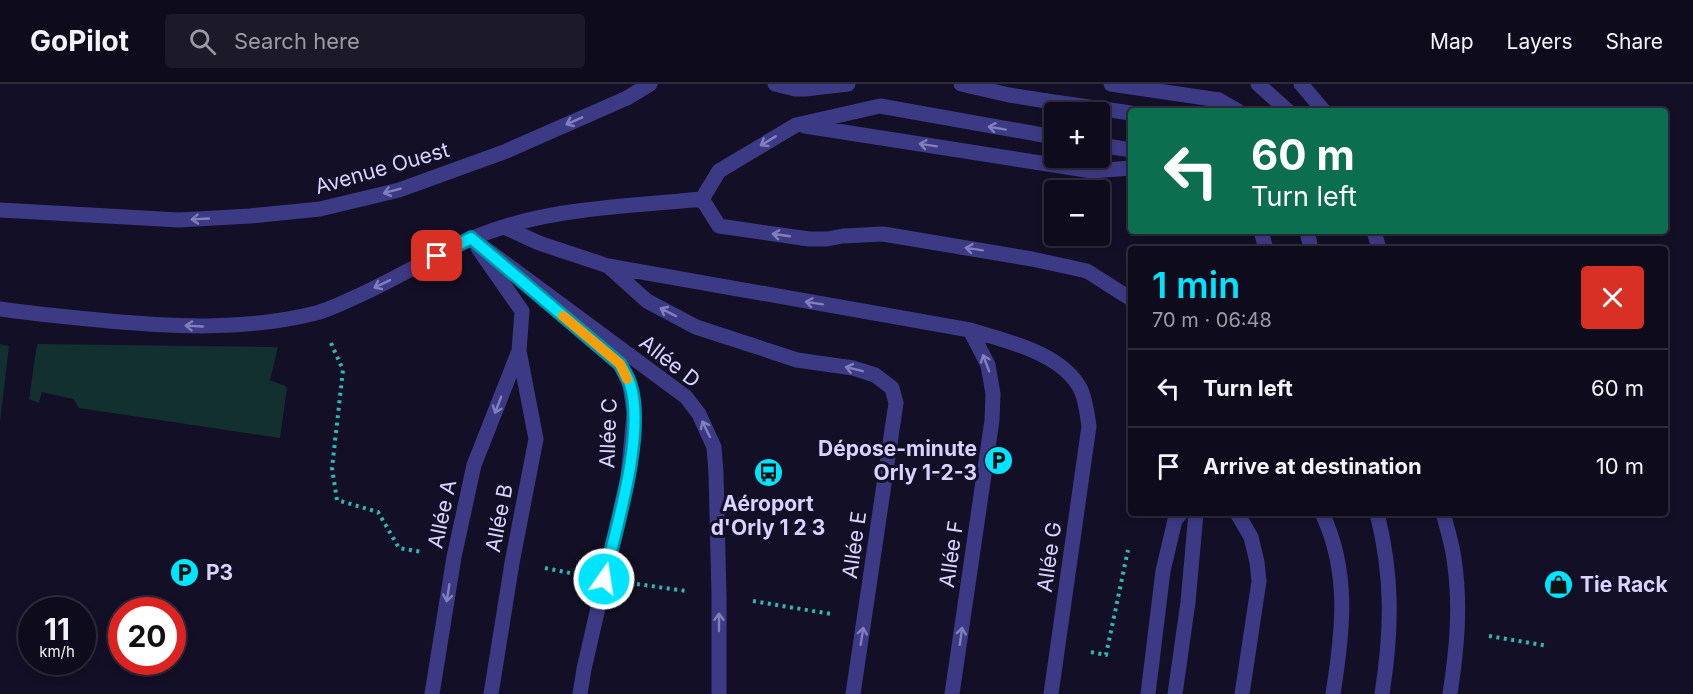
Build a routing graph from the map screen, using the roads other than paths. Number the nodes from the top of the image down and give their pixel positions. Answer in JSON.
{"nodes":[{"id":1,"x":650,"y":84,"type":"edge"},
{"id":2,"x":775,"y":84,"type":"edge"},
{"id":3,"x":848,"y":84,"type":"edge"},
{"id":4,"x":961,"y":84,"type":"edge"},
{"id":5,"x":1111,"y":84,"type":"edge"},
{"id":6,"x":1258,"y":84,"type":"edge"},
{"id":7,"x":1301,"y":84,"type":"edge"},
{"id":8,"x":1233,"y":108,"type":"edge"},
{"id":9,"x":1285,"y":108,"type":"edge"},
{"id":10,"x":1321,"y":108,"type":"edge"},
{"id":11,"x":1128,"y":113,"type":"edge"},
{"id":12,"x":796,"y":125,"type":"junction"},
{"id":13,"x":1044,"y":135,"type":"edge"},
{"id":14,"x":1110,"y":147,"type":"edge"},
{"id":15,"x":1128,"y":150,"type":"edge"},
{"id":16,"x":1128,"y":168,"type":"edge"},
{"id":17,"x":702,"y":200,"type":"junction"},
{"id":18,"x":0,"y":210,"type":"edge"},
{"id":19,"x":504,"y":227,"type":"junction"},
{"id":20,"x":471,"y":238,"type":"junction"},
{"id":21,"x":608,"y":266,"type":"junction"},
{"id":22,"x":1128,"y":297,"type":"edge"},
{"id":23,"x":0,"y":309,"type":"edge"},
{"id":24,"x":970,"y":330,"type":"junction"},
{"id":25,"x":519,"y":351,"type":"junction"},
{"id":26,"x":1178,"y":516,"type":"edge"},
{"id":27,"x":1196,"y":516,"type":"edge"},
{"id":28,"x":1239,"y":516,"type":"edge"},
{"id":29,"x":1324,"y":516,"type":"edge"},
{"id":30,"x":1378,"y":516,"type":"edge"},
{"id":31,"x":1444,"y":516,"type":"edge"},
{"id":32,"x":432,"y":694,"type":"edge"},
{"id":33,"x":491,"y":694,"type":"edge"},
{"id":34,"x":580,"y":694,"type":"edge"},
{"id":35,"x":718,"y":694,"type":"edge"},
{"id":36,"x":854,"y":694,"type":"edge"},
{"id":37,"x":952,"y":694,"type":"edge"},
{"id":38,"x":1051,"y":694,"type":"edge"},
{"id":39,"x":1148,"y":694,"type":"edge"},
{"id":40,"x":1175,"y":694,"type":"edge"},
{"id":41,"x":1242,"y":694,"type":"edge"},
{"id":42,"x":1333,"y":694,"type":"edge"},
{"id":43,"x":1382,"y":694,"type":"edge"},
{"id":44,"x":1450,"y":694,"type":"edge"}],
"edges":[{"from":1,"to":18,"type":"lane","name":"Avenue Ouest","one_way":true,"bridge":true},
{"from":2,"to":3,"type":"lane"},
{"from":4,"to":11,"type":"lane","bridge":true},
{"from":5,"to":8,"type":"lane","bridge":true},
{"from":6,"to":9,"type":"lane"},
{"from":7,"to":10,"type":"lane"},
{"from":13,"to":12,"type":"lane","one_way":true},
{"from":16,"to":12,"type":"lane","one_way":true},
{"from":12,"to":17,"type":"lane","one_way":true},
{"from":14,"to":15,"type":"lane"},
{"from":17,"to":19,"type":"lane"},
{"from":22,"to":17,"type":"lane","one_way":true},
{"from":19,"to":20,"type":"lane"},
{"from":19,"to":21,"type":"lane","name":"Allée G"},
{"from":20,"to":23,"type":"lane","one_way":true},
{"from":20,"to":25,"type":"lane"},
{"from":20,"to":34,"type":"lane","name":"Allée C"},
{"from":35,"to":20,"type":"lane","name":"Allée D","one_way":true},
{"from":24,"to":21,"type":"lane","name":"Allée G","one_way":true},
{"from":36,"to":21,"type":"lane","name":"Allée E","one_way":true},
{"from":37,"to":24,"type":"lane","name":"Allée F","one_way":true},
{"from":24,"to":38,"type":"lane","name":"Allée G"},
{"from":25,"to":32,"type":"lane","name":"Allée A","one_way":true},
{"from":25,"to":33,"type":"lane","name":"Allée B"},
{"from":26,"to":39,"type":"lane"},
{"from":27,"to":40,"type":"lane"},
{"from":28,"to":41,"type":"lane"},
{"from":29,"to":42,"type":"lane"},
{"from":30,"to":43,"type":"lane"},
{"from":31,"to":44,"type":"lane","bridge":true}]}
